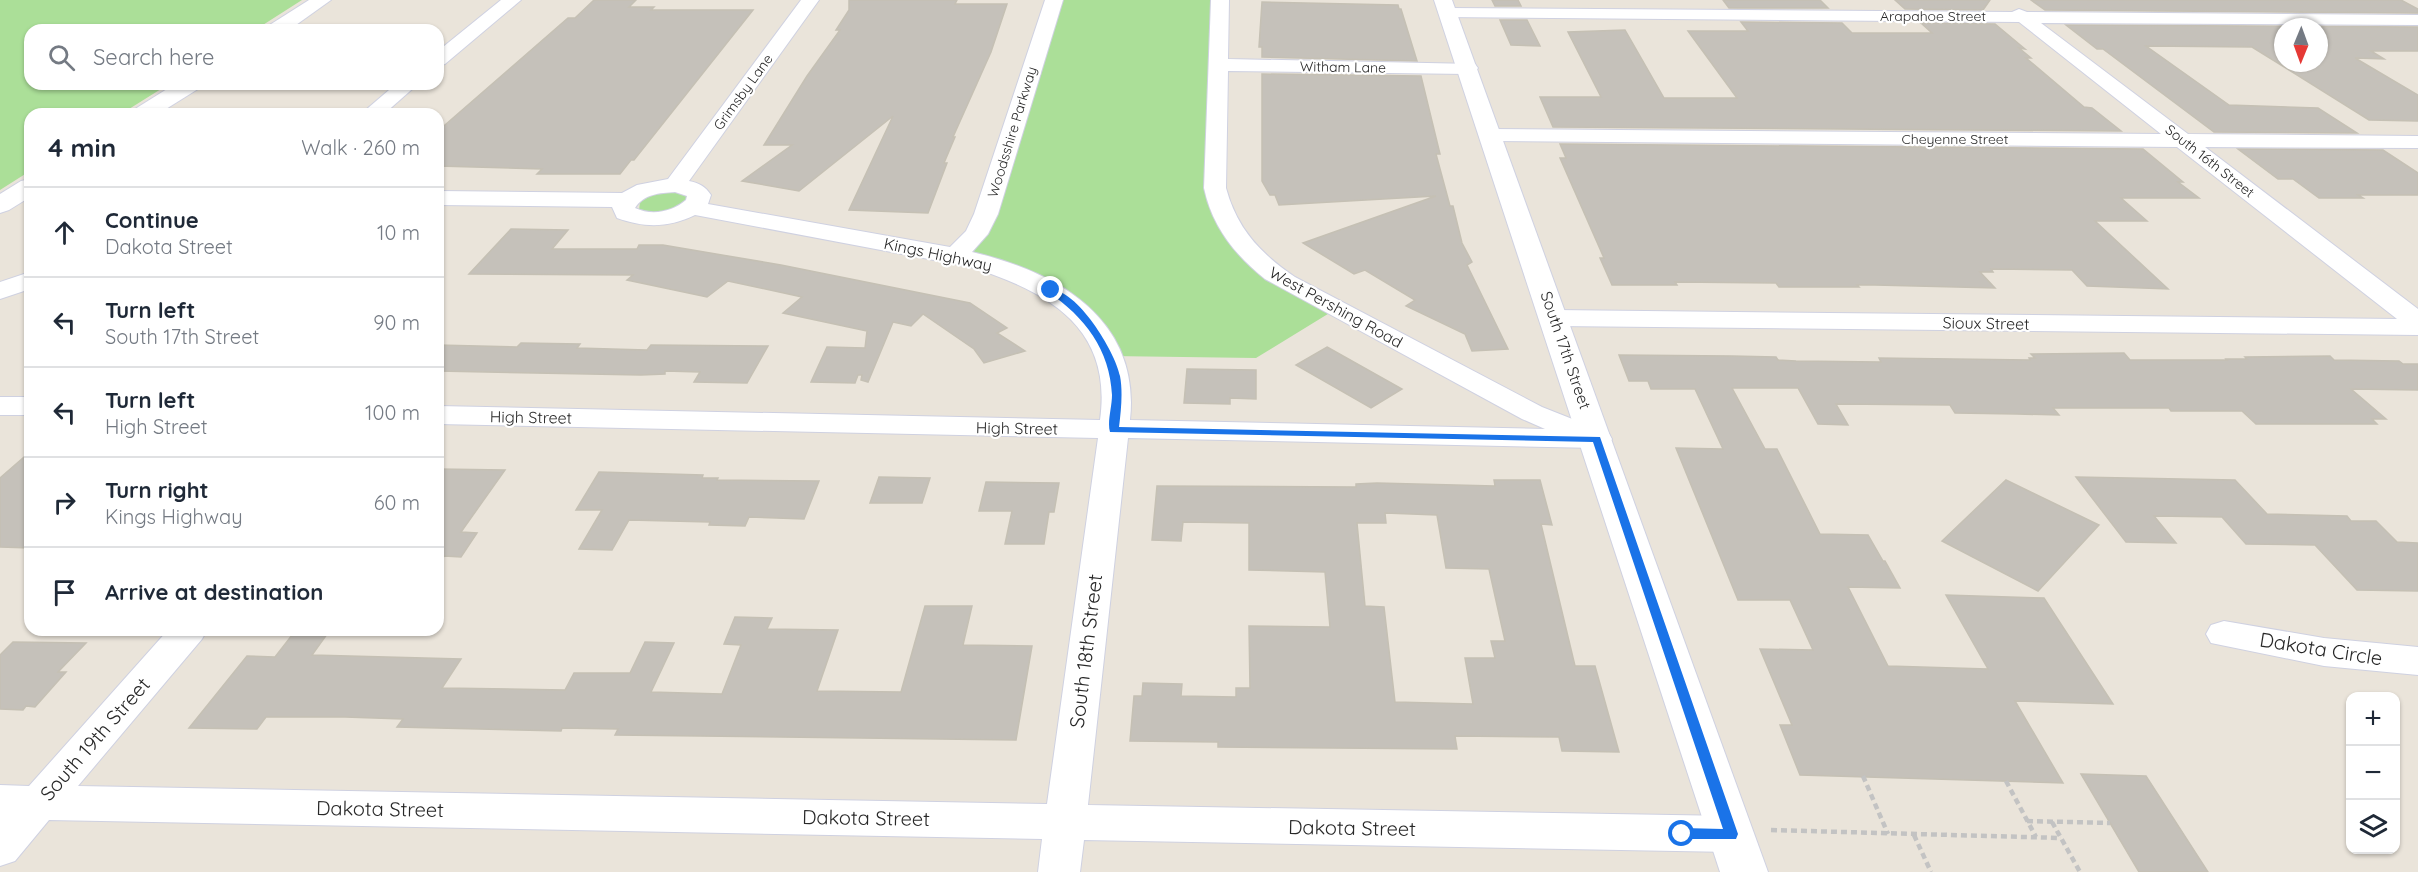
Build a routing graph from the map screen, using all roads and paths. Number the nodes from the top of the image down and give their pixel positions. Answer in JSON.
{"nodes":[{"id":1,"x":322,"y":0,"type":"edge"},
{"id":2,"x":512,"y":0,"type":"edge"},
{"id":3,"x":810,"y":0,"type":"edge"},
{"id":4,"x":1054,"y":0,"type":"edge"},
{"id":5,"x":1220,"y":0,"type":"edge"},
{"id":6,"x":2001,"y":0,"type":"edge"},
{"id":7,"x":1446,"y":7,"type":"edge"},
{"id":8,"x":2024,"y":17,"type":"junction"},
{"id":9,"x":2418,"y":20,"type":"edge"},
{"id":10,"x":284,"y":24,"type":"edge"},
{"id":11,"x":444,"y":55,"type":"edge"},
{"id":12,"x":1217,"y":64,"type":"junction"},
{"id":13,"x":1468,"y":68,"type":"junction"},
{"id":14,"x":181,"y":90,"type":"edge"},
{"id":15,"x":400,"y":90,"type":"edge"},
{"id":16,"x":152,"y":108,"type":"edge"},
{"id":17,"x":378,"y":108,"type":"edge"},
{"id":18,"x":1492,"y":135,"type":"junction"},
{"id":19,"x":2183,"y":141,"type":"junction"},
{"id":20,"x":2418,"y":142,"type":"edge"},
{"id":21,"x":675,"y":185,"type":"junction"},
{"id":22,"x":24,"y":190,"type":"edge"},
{"id":23,"x":444,"y":198,"type":"edge"},
{"id":24,"x":626,"y":200,"type":"junction"},
{"id":25,"x":0,"y":205,"type":"edge"},
{"id":26,"x":693,"y":208,"type":"junction"},
{"id":27,"x":956,"y":255,"type":"junction"},
{"id":28,"x":24,"y":282,"type":"edge"},
{"id":29,"x":0,"y":291,"type":"edge"},
{"id":30,"x":1555,"y":318,"type":"junction"},
{"id":31,"x":2418,"y":322,"type":"edge"},
{"id":32,"x":2418,"y":327,"type":"edge"},
{"id":33,"x":0,"y":406,"type":"edge"},
{"id":34,"x":24,"y":406,"type":"edge"},
{"id":35,"x":444,"y":415,"type":"edge"},
{"id":36,"x":1114,"y":430,"type":"junction"},
{"id":37,"x":1596,"y":439,"type":"junction"},
{"id":38,"x":2224,"y":634,"type":"dead end"},
{"id":39,"x":184,"y":636,"type":"edge"},
{"id":40,"x":2418,"y":661,"type":"edge"},
{"id":41,"x":1863,"y":777,"type":"dead end"},
{"id":42,"x":2006,"y":782,"type":"dead end"},
{"id":43,"x":0,"y":802,"type":"edge"},
{"id":44,"x":40,"y":802,"type":"junction"},
{"id":45,"x":2027,"y":820,"type":"junction"},
{"id":46,"x":1065,"y":822,"type":"junction"},
{"id":47,"x":2052,"y":822,"type":"junction"},
{"id":48,"x":2110,"y":823,"type":"dead end"},
{"id":49,"x":1730,"y":831,"type":"junction"},
{"id":50,"x":1888,"y":834,"type":"junction"},
{"id":51,"x":1913,"y":834,"type":"junction"},
{"id":52,"x":2036,"y":838,"type":"junction"},
{"id":53,"x":2061,"y":838,"type":"junction"},
{"id":54,"x":0,"y":848,"type":"edge"},
{"id":55,"x":1059,"y":872,"type":"edge"},
{"id":56,"x":1744,"y":872,"type":"edge"},
{"id":57,"x":1931,"y":872,"type":"edge"},
{"id":58,"x":2080,"y":872,"type":"edge"}],
"edges":[{"from":1,"to":10,"type":"street"},
{"from":2,"to":11,"type":"street"},
{"from":3,"to":21,"type":"street","name":"Grimsby Lane"},
{"from":4,"to":27,"type":"street","name":"Woodsshire Parkway"},
{"from":5,"to":12,"type":"street","name":"West Pershing Road"},
{"from":6,"to":8,"type":"street","name":"South 16th Street"},
{"from":7,"to":8,"type":"street","name":"Arapahoe Street"},
{"from":7,"to":13,"type":"street","name":"South 17th Street"},
{"from":8,"to":9,"type":"street","name":"Arapahoe Street"},
{"from":8,"to":19,"type":"street","name":"South 16th Street"},
{"from":12,"to":13,"type":"street","name":"Witham Lane"},
{"from":12,"to":37,"type":"street","name":"West Pershing Road"},
{"from":13,"to":18,"type":"street","name":"South 17th Street"},
{"from":14,"to":16,"type":"street"},
{"from":15,"to":17,"type":"street"},
{"from":18,"to":19,"type":"street","name":"Cheyenne Street"},
{"from":18,"to":30,"type":"street","name":"South 17th Street"},
{"from":19,"to":20,"type":"street","name":"Cheyenne Street"},
{"from":19,"to":31,"type":"street","name":"South 16th Street"},
{"from":21,"to":24,"type":"street"},
{"from":21,"to":26,"type":"street"},
{"from":22,"to":25,"type":"street"},
{"from":23,"to":24,"type":"street"},
{"from":24,"to":26,"type":"street"},
{"from":26,"to":27,"type":"street","name":"Kings Highway"},
{"from":27,"to":36,"type":"street","name":"Kings Highway"},
{"from":28,"to":29,"type":"street"},
{"from":30,"to":32,"type":"street","name":"Sioux Street"},
{"from":30,"to":37,"type":"street","name":"South 17th Street"},
{"from":33,"to":34,"type":"street"},
{"from":35,"to":36,"type":"street","name":"High Street"},
{"from":36,"to":37,"type":"street","name":"High Street"},
{"from":36,"to":46,"type":"street","name":"South 18th Street"},
{"from":37,"to":49,"type":"street","name":"South 17th Street"},
{"from":38,"to":40,"type":"street","name":"Dakota Circle"},
{"from":39,"to":44,"type":"street","name":"South 19th Street"},
{"from":41,"to":50,"type":"path"},
{"from":42,"to":45,"type":"path"},
{"from":43,"to":44,"type":"street","name":"Dakota Street"},
{"from":44,"to":46,"type":"street","name":"Dakota Street"},
{"from":44,"to":54,"type":"street","name":"South 19th Street"},
{"from":45,"to":47,"type":"path"},
{"from":45,"to":52,"type":"path"},
{"from":46,"to":49,"type":"street","name":"Dakota Street"},
{"from":46,"to":55,"type":"street","name":"South 18th Street"},
{"from":47,"to":48,"type":"path"},
{"from":47,"to":53,"type":"path"},
{"from":49,"to":50,"type":"path"},
{"from":49,"to":56,"type":"street","name":"South 17th Street"},
{"from":50,"to":51,"type":"path"},
{"from":51,"to":52,"type":"path"},
{"from":51,"to":57,"type":"path"},
{"from":52,"to":53,"type":"path"},
{"from":53,"to":58,"type":"path"}]}
